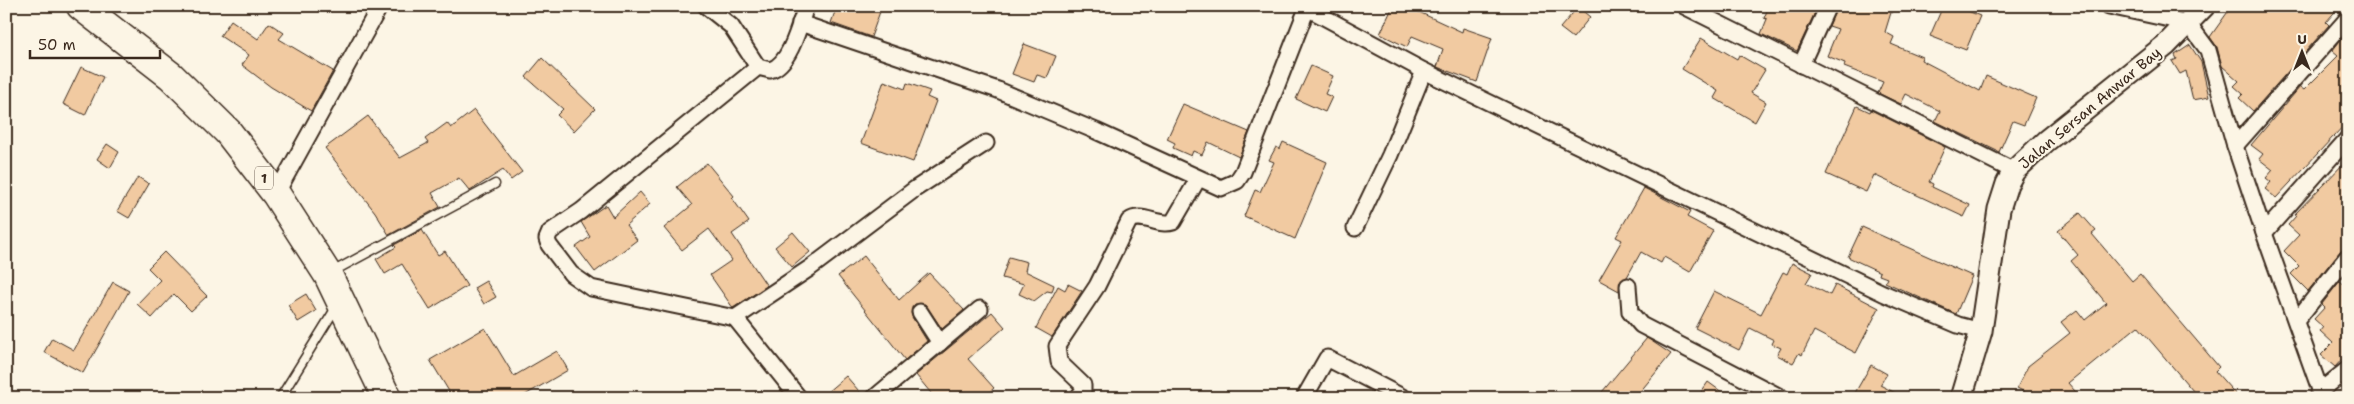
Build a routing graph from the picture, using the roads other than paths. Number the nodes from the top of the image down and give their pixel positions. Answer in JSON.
{"nodes":[{"id":1,"x":81,"y":6,"type":"edge"},
{"id":2,"x":380,"y":6,"type":"edge"},
{"id":3,"x":706,"y":6,"type":"edge"},
{"id":4,"x":806,"y":6,"type":"edge"},
{"id":5,"x":1684,"y":6,"type":"edge"},
{"id":6,"x":1828,"y":6,"type":"edge"},
{"id":7,"x":2109,"y":6,"type":"edge"},
{"id":8,"x":2204,"y":6,"type":"edge"},
{"id":9,"x":2338,"y":6,"type":"edge"},
{"id":10,"x":1308,"y":7,"type":"edge"},
{"id":11,"x":2348,"y":17,"type":"edge"},
{"id":12,"x":800,"y":23,"type":"junction"},
{"id":13,"x":2188,"y":23,"type":"junction"},
{"id":14,"x":1801,"y":66,"type":"junction"},
{"id":15,"x":758,"y":67,"type":"junction"},
{"id":16,"x":1424,"y":71,"type":"junction"},
{"id":17,"x":2348,"y":138,"type":"edge"},
{"id":18,"x":986,"y":143,"type":"dead end"},
{"id":19,"x":2235,"y":146,"type":"junction"},
{"id":20,"x":2014,"y":171,"type":"junction"},
{"id":21,"x":1198,"y":179,"type":"junction"},
{"id":22,"x":495,"y":184,"type":"dead end"},
{"id":23,"x":276,"y":194,"type":"junction"},
{"id":24,"x":1355,"y":228,"type":"dead end"},
{"id":25,"x":2264,"y":234,"type":"junction"},
{"id":26,"x":2348,"y":256,"type":"edge"},
{"id":27,"x":328,"y":275,"type":"junction"},
{"id":28,"x":1628,"y":286,"type":"dead end"},
{"id":29,"x":340,"y":300,"type":"junction"},
{"id":30,"x":980,"y":309,"type":"dead end"},
{"id":31,"x":920,"y":312,"type":"dead end"},
{"id":32,"x":735,"y":318,"type":"junction"},
{"id":33,"x":2296,"y":321,"type":"junction"},
{"id":34,"x":1981,"y":332,"type":"junction"},
{"id":35,"x":940,"y":343,"type":"junction"},
{"id":36,"x":2348,"y":369,"type":"edge"},
{"id":37,"x":2321,"y":395,"type":"edge"},
{"id":38,"x":1078,"y":397,"type":"edge"},
{"id":39,"x":280,"y":398,"type":"edge"},
{"id":40,"x":387,"y":398,"type":"edge"},
{"id":41,"x":799,"y":398,"type":"edge"},
{"id":42,"x":874,"y":398,"type":"edge"},
{"id":43,"x":1304,"y":398,"type":"edge"},
{"id":44,"x":1404,"y":398,"type":"edge"},
{"id":45,"x":1782,"y":398,"type":"edge"},
{"id":46,"x":1961,"y":398,"type":"edge"}],
"edges":[{"from":1,"to":23,"type":"highway","number":"1"},
{"from":2,"to":23,"type":"street"},
{"from":3,"to":15,"type":"street"},
{"from":4,"to":12,"type":"street"},
{"from":5,"to":14,"type":"street"},
{"from":6,"to":14,"type":"street"},
{"from":7,"to":13,"type":"street"},
{"from":8,"to":13,"type":"main road","name":"Jalan Sersan Anwar Bay"},
{"from":9,"to":11,"type":"street"},
{"from":10,"to":16,"type":"street"},
{"from":10,"to":21,"type":"street"},
{"from":11,"to":19,"type":"street"},
{"from":12,"to":15,"type":"street"},
{"from":12,"to":21,"type":"street"},
{"from":13,"to":19,"type":"street"},
{"from":13,"to":20,"type":"main road","name":"Jalan Sersan Anwar Bay"},
{"from":14,"to":20,"type":"street"},
{"from":15,"to":32,"type":"street"},
{"from":16,"to":24,"type":"street"},
{"from":16,"to":34,"type":"street"},
{"from":17,"to":25,"type":"street"},
{"from":18,"to":32,"type":"street"},
{"from":19,"to":25,"type":"street"},
{"from":20,"to":34,"type":"main road","name":"Jalan Sersan Anwar Bay"},
{"from":21,"to":38,"type":"street"},
{"from":22,"to":27,"type":"lane"},
{"from":23,"to":27,"type":"highway","number":"1"},
{"from":25,"to":33,"type":"street"},
{"from":26,"to":33,"type":"street"},
{"from":27,"to":29,"type":"highway","number":"1"},
{"from":28,"to":45,"type":"street"},
{"from":29,"to":39,"type":"lane"},
{"from":29,"to":40,"type":"highway","number":"1"},
{"from":30,"to":35,"type":"street"},
{"from":31,"to":35,"type":"street"},
{"from":32,"to":41,"type":"street"},
{"from":33,"to":37,"type":"street"},
{"from":34,"to":46,"type":"main road","name":"Jalan Sersan Anwar Bay"},
{"from":35,"to":42,"type":"street"},
{"from":36,"to":37,"type":"street"},
{"from":43,"to":44,"type":"street"}]}
